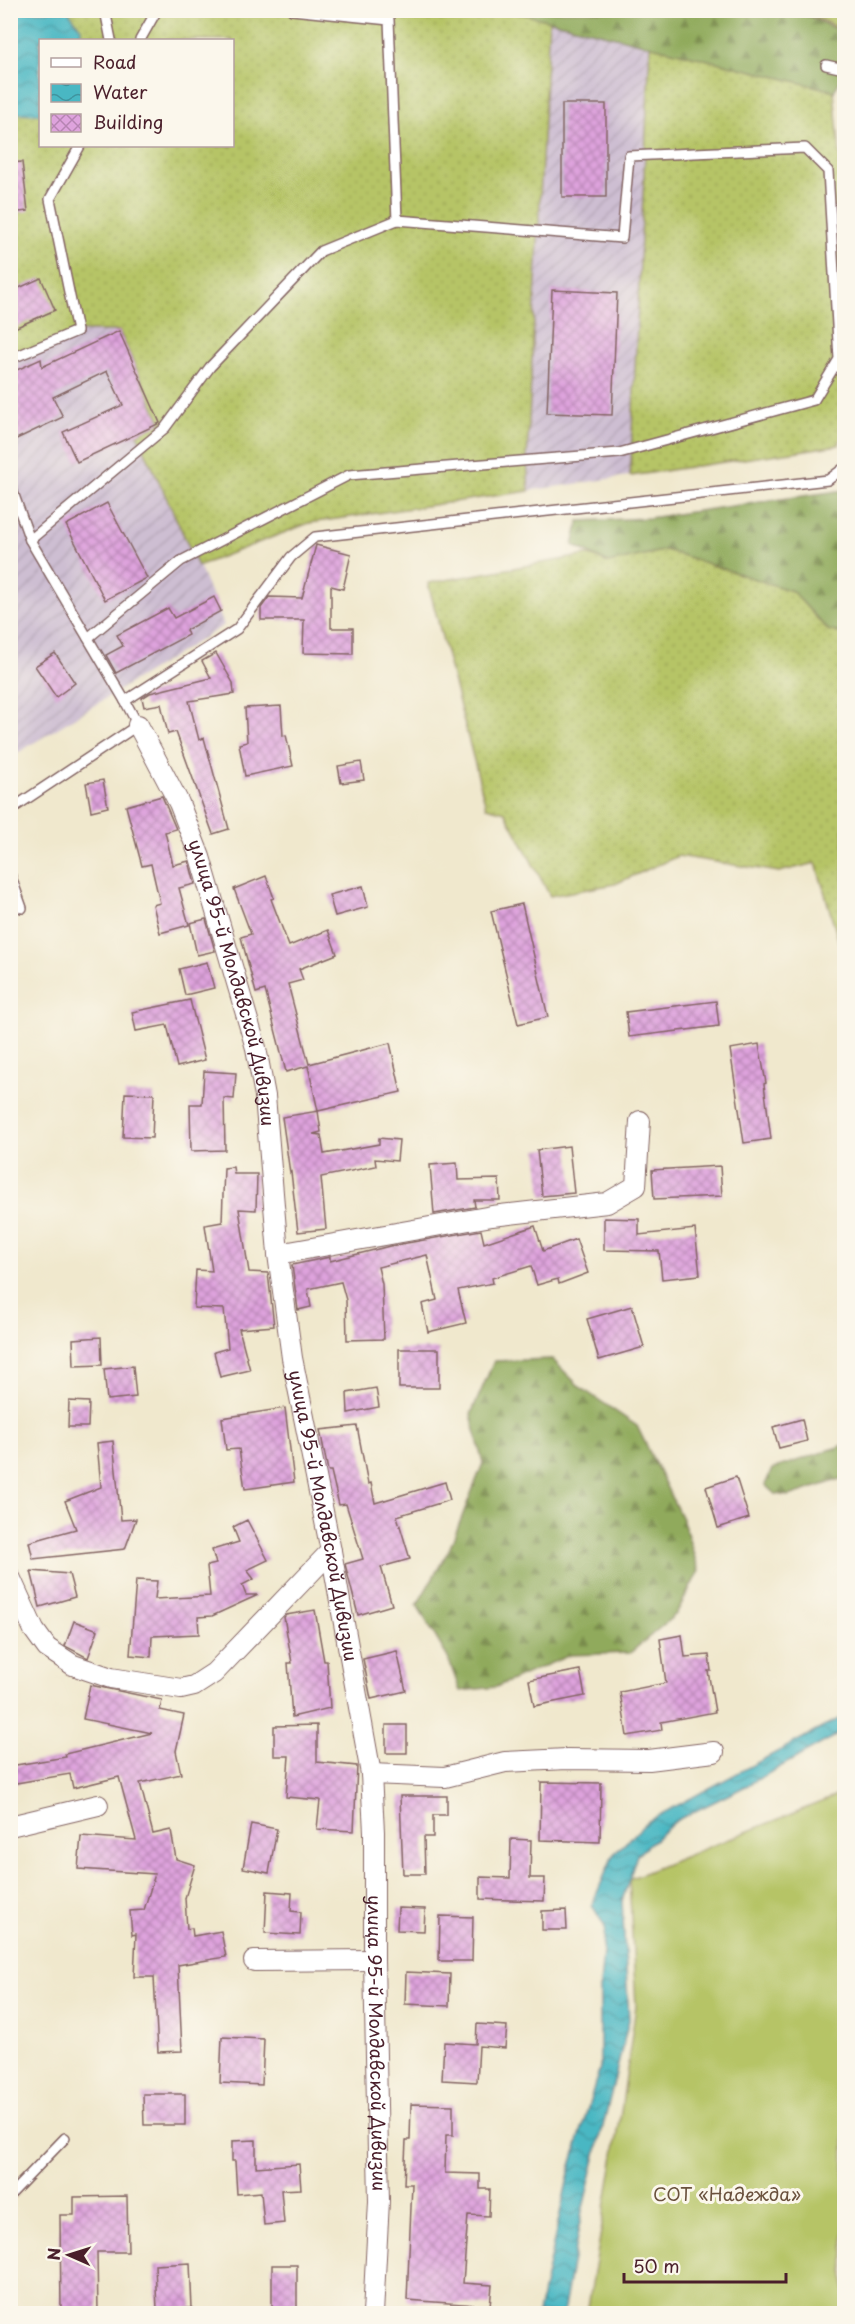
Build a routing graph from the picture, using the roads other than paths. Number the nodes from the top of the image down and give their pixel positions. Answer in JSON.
{"nodes":[{"id":1,"x":114,"y":10,"type":"edge"},
{"id":2,"x":157,"y":10,"type":"edge"},
{"id":3,"x":292,"y":10,"type":"edge"},
{"id":4,"x":106,"y":11,"type":"edge"},
{"id":5,"x":111,"y":39,"type":"edge"},
{"id":6,"x":141,"y":39,"type":"edge"},
{"id":7,"x":825,"y":65,"type":"dead end"},
{"id":8,"x":844,"y":69,"type":"edge"},
{"id":9,"x":79,"y":147,"type":"edge"},
{"id":10,"x":397,"y":220,"type":"junction"},
{"id":11,"x":10,"y":359,"type":"edge"},
{"id":12,"x":844,"y":468,"type":"edge"},
{"id":13,"x":10,"y":484,"type":"edge"},
{"id":14,"x":30,"y":540,"type":"junction"},
{"id":15,"x":88,"y":638,"type":"junction"},
{"id":16,"x":125,"y":701,"type":"junction"},
{"id":17,"x":138,"y":725,"type":"junction"},
{"id":18,"x":10,"y":810,"type":"edge"},
{"id":19,"x":10,"y":874,"type":"edge"},
{"id":20,"x":22,"y":908,"type":"dead end"},
{"id":21,"x":640,"y":1121,"type":"dead end"},
{"id":22,"x":278,"y":1254,"type":"junction"},
{"id":23,"x":331,"y":1551,"type":"junction"},
{"id":24,"x":10,"y":1577,"type":"edge"},
{"id":25,"x":714,"y":1752,"type":"dead end"},
{"id":26,"x":371,"y":1774,"type":"junction"},
{"id":27,"x":98,"y":1805,"type":"dead end"},
{"id":28,"x":10,"y":1826,"type":"edge"},
{"id":29,"x":374,"y":1960,"type":"junction"},
{"id":30,"x":254,"y":1961,"type":"dead end"},
{"id":31,"x":65,"y":2138,"type":"dead end"},
{"id":32,"x":10,"y":2195,"type":"edge"},
{"id":33,"x":374,"y":2313,"type":"edge"}],
"edges":[{"from":1,"to":4,"type":"lane"},
{"from":2,"to":6,"type":"lane"},
{"from":3,"to":10,"type":"lane"},
{"from":4,"to":5,"type":"lane"},
{"from":7,"to":8,"type":"lane"},
{"from":9,"to":11,"type":"lane"},
{"from":10,"to":14,"type":"lane"},
{"from":10,"to":15,"type":"lane"},
{"from":12,"to":16,"type":"lane"},
{"from":13,"to":14,"type":"lane"},
{"from":14,"to":15,"type":"lane"},
{"from":15,"to":16,"type":"lane"},
{"from":16,"to":17,"type":"lane"},
{"from":17,"to":18,"type":"lane"},
{"from":17,"to":22,"type":"street","name":"улица 95-й Молдавской Дивизии"},
{"from":19,"to":20,"type":"lane"},
{"from":21,"to":22,"type":"street"},
{"from":22,"to":23,"type":"street","name":"улица 95-й Молдавской Дивизии"},
{"from":23,"to":24,"type":"street"},
{"from":23,"to":26,"type":"street","name":"улица 95-й Молдавской Дивизии"},
{"from":25,"to":26,"type":"street"},
{"from":26,"to":29,"type":"street","name":"улица 95-й Молдавской Дивизии"},
{"from":27,"to":28,"type":"street"},
{"from":29,"to":30,"type":"street"},
{"from":29,"to":33,"type":"street","name":"улица 95-й Молдавской Дивизии"},
{"from":31,"to":32,"type":"lane"}]}
